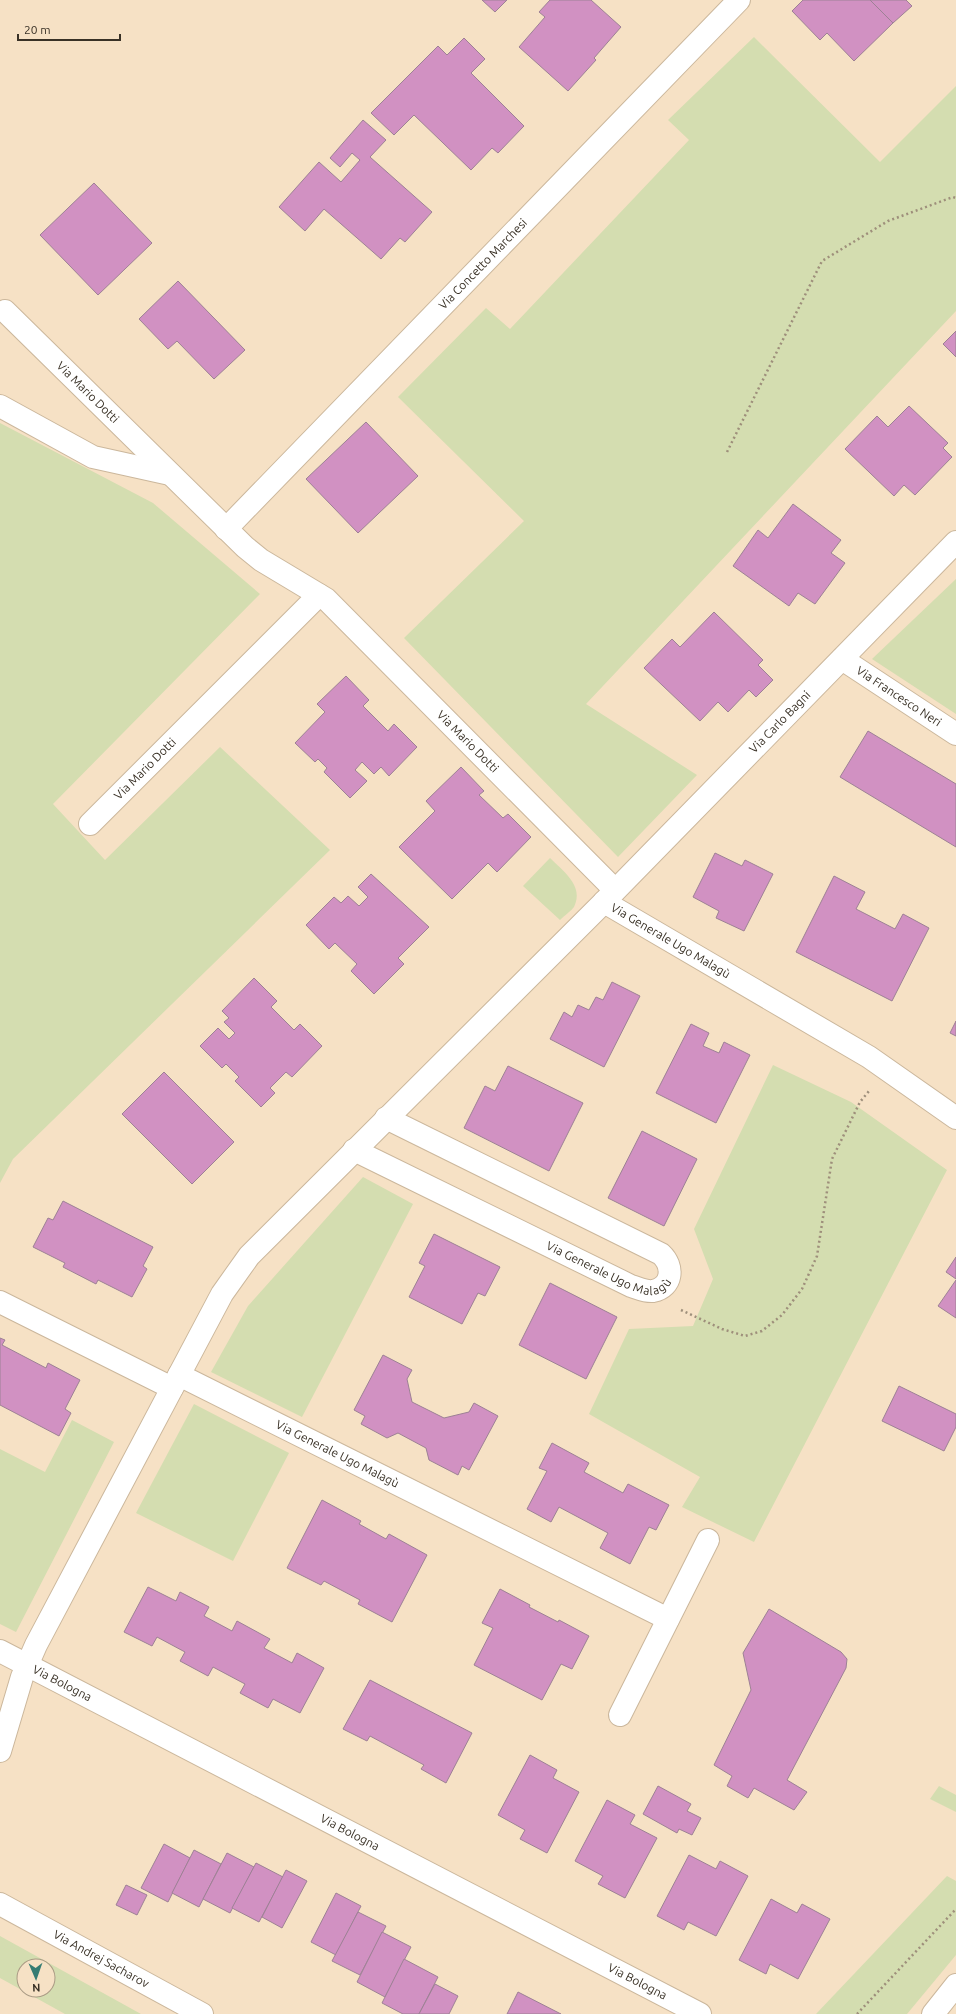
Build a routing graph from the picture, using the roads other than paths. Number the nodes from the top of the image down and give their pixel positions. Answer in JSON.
{"nodes":[{"id":1,"x":739,"y":0,"type":"edge"},
{"id":2,"x":5,"y":311,"type":"dead end"},
{"id":3,"x":0,"y":406,"type":"edge"},
{"id":4,"x":170,"y":474,"type":"junction"},
{"id":5,"x":226,"y":528,"type":"junction"},
{"id":6,"x":956,"y":542,"type":"edge"},
{"id":7,"x":319,"y":595,"type":"junction"},
{"id":8,"x":842,"y":659,"type":"junction"},
{"id":9,"x":956,"y":734,"type":"edge"},
{"id":10,"x":90,"y":824,"type":"dead end"},
{"id":11,"x":610,"y":896,"type":"junction"},
{"id":12,"x":386,"y":1118,"type":"junction"},
{"id":13,"x":956,"y":1118,"type":"edge"},
{"id":14,"x":354,"y":1150,"type":"junction"},
{"id":15,"x":0,"y":1302,"type":"edge"},
{"id":16,"x":176,"y":1381,"type":"junction"},
{"id":17,"x":708,"y":1540,"type":"dead end"},
{"id":18,"x":668,"y":1619,"type":"junction"},
{"id":19,"x":0,"y":1651,"type":"edge"},
{"id":20,"x":27,"y":1665,"type":"junction"},
{"id":21,"x":620,"y":1715,"type":"dead end"},
{"id":22,"x":0,"y":1751,"type":"edge"},
{"id":23,"x":0,"y":1904,"type":"edge"},
{"id":24,"x":956,"y":1985,"type":"edge"},
{"id":25,"x":202,"y":2014,"type":"edge"},
{"id":26,"x":700,"y":2014,"type":"edge"},
{"id":27,"x":933,"y":2014,"type":"edge"}],
"edges":[{"from":1,"to":5,"type":"street","name":"Via Concetto Marchesi"},
{"from":2,"to":4,"type":"street","name":"Via Mario Dotti"},
{"from":3,"to":4,"type":"street"},
{"from":4,"to":5,"type":"street","name":"Via Mario Dotti"},
{"from":5,"to":7,"type":"street","name":"Via Mario Dotti"},
{"from":6,"to":8,"type":"street","name":"Via Carlo Bagni"},
{"from":7,"to":10,"type":"street","name":"Via Mario Dotti"},
{"from":7,"to":11,"type":"street","name":"Via Mario Dotti"},
{"from":8,"to":9,"type":"street","name":"Via Francesco Neri"},
{"from":8,"to":11,"type":"street","name":"Via Carlo Bagni"},
{"from":11,"to":12,"type":"street","name":"Via Generale Ugo Malagù"},
{"from":11,"to":13,"type":"street","name":"Via Generale Ugo Malagù"},
{"from":12,"to":14,"type":"street","name":"Via Generale Ugo Malagù"},
{"from":12,"to":14,"type":"street","name":"Via Generale Ugo Malagù"},
{"from":14,"to":16,"type":"street","name":"Via Generale Ugo Malagù"},
{"from":15,"to":16,"type":"street","name":"Via Generale Ugo Malagù"},
{"from":16,"to":18,"type":"street","name":"Via Generale Ugo Malagù"},
{"from":16,"to":20,"type":"street","name":"Via Generale Ugo Malagù"},
{"from":17,"to":18,"type":"street"},
{"from":18,"to":21,"type":"street"},
{"from":19,"to":20,"type":"street","name":"Via Bologna"},
{"from":20,"to":22,"type":"street","name":"Via Generale Ugo Malagù"},
{"from":20,"to":26,"type":"street","name":"Via Bologna"},
{"from":23,"to":25,"type":"street","name":"Via Andrej Sacharov"},
{"from":24,"to":27,"type":"street"}]}
